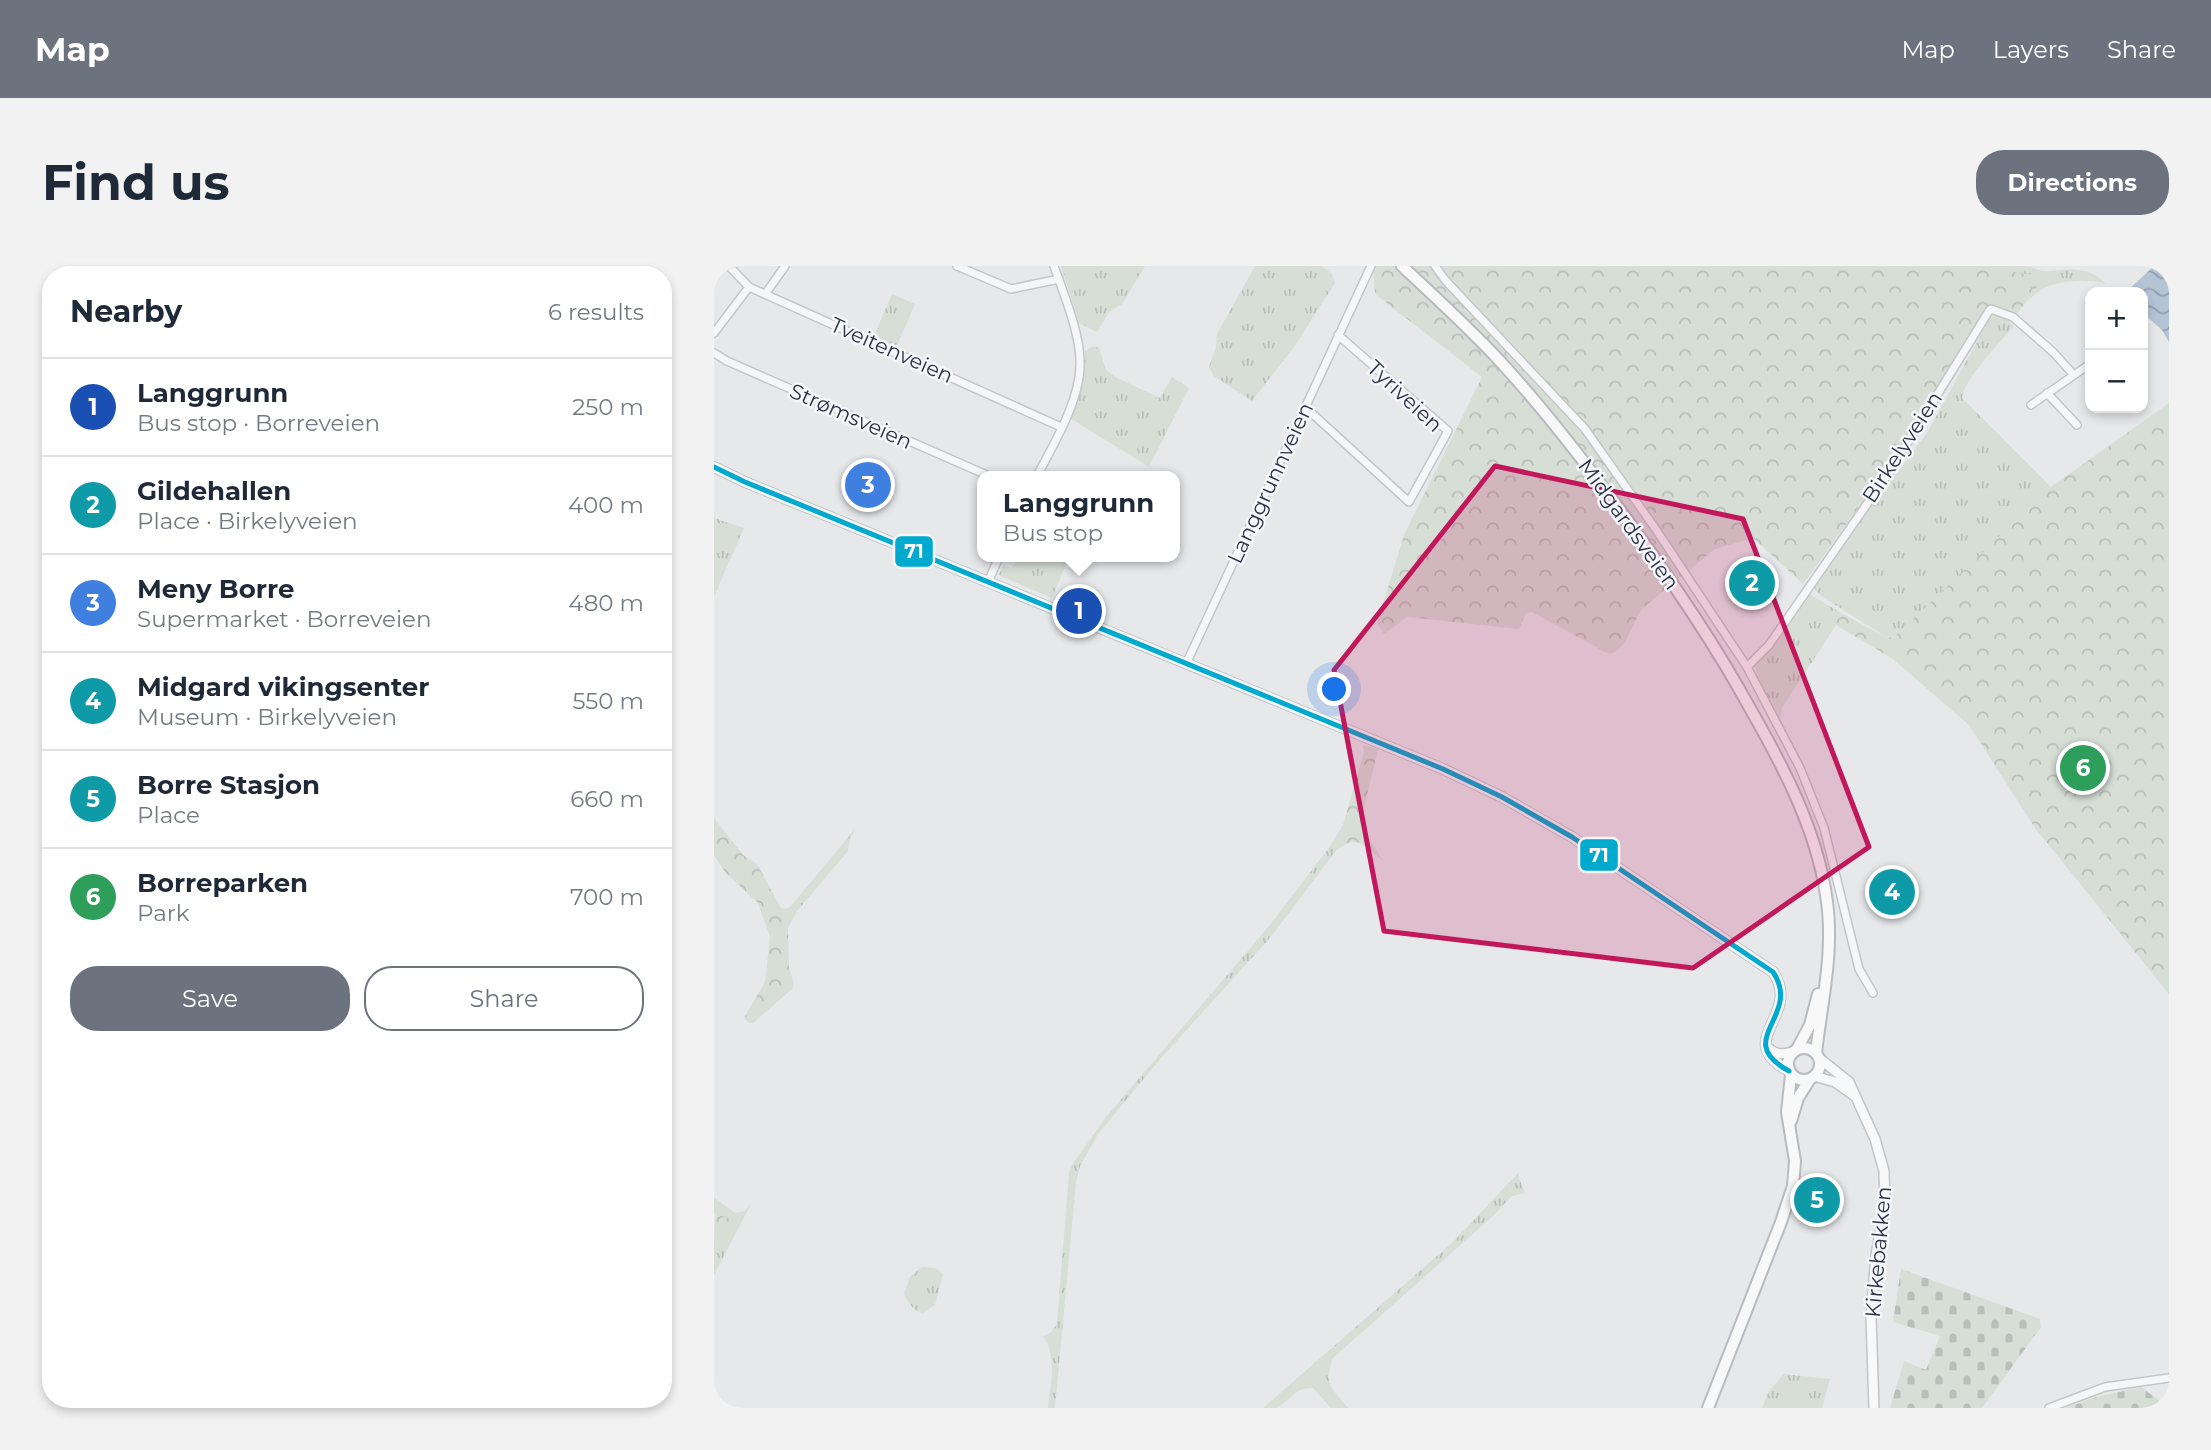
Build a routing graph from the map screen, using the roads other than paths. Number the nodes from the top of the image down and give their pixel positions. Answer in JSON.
{"nodes":[{"id":1,"x":729,"y":266,"type":"edge"},
{"id":2,"x":785,"y":266,"type":"edge"},
{"id":3,"x":957,"y":266,"type":"edge"},
{"id":4,"x":1054,"y":266,"type":"edge"},
{"id":5,"x":1371,"y":266,"type":"edge"},
{"id":6,"x":1435,"y":266,"type":"edge"},
{"id":7,"x":1402,"y":267,"type":"edge"},
{"id":8,"x":1059,"y":279,"type":"junction"},
{"id":9,"x":750,"y":287,"type":"junction"},
{"id":10,"x":766,"y":293,"type":"junction"},
{"id":11,"x":714,"y":333,"type":"edge"},
{"id":12,"x":1338,"y":335,"type":"junction"},
{"id":13,"x":714,"y":353,"type":"edge"},
{"id":14,"x":2085,"y":367,"type":"edge"},
{"id":15,"x":2073,"y":374,"type":"junction"},
{"id":16,"x":2047,"y":393,"type":"junction"},
{"id":17,"x":2031,"y":405,"type":"dead end"},
{"id":18,"x":1306,"y":407,"type":"junction"},
{"id":19,"x":2077,"y":425,"type":"dead end"},
{"id":20,"x":1061,"y":427,"type":"junction"},
{"id":21,"x":714,"y":467,"type":"edge"},
{"id":22,"x":978,"y":471,"type":"edge"},
{"id":23,"x":1039,"y":471,"type":"edge"},
{"id":24,"x":997,"y":562,"type":"edge"},
{"id":25,"x":988,"y":582,"type":"junction"},
{"id":26,"x":1186,"y":664,"type":"junction"},
{"id":27,"x":1747,"y":667,"type":"junction"},
{"id":28,"x":1803,"y":818,"type":"junction"},
{"id":29,"x":1873,"y":993,"type":"dead end"},
{"id":30,"x":1766,"y":1046,"type":"junction"},
{"id":31,"x":1795,"y":1050,"type":"junction"},
{"id":32,"x":1818,"y":1055,"type":"junction"},
{"id":33,"x":1790,"y":1073,"type":"junction"},
{"id":34,"x":1812,"y":1078,"type":"junction"},
{"id":35,"x":1859,"y":1100,"type":"junction"},
{"id":36,"x":1790,"y":1127,"type":"junction"},
{"id":37,"x":2169,"y":1378,"type":"edge"},
{"id":38,"x":1709,"y":1408,"type":"edge"},
{"id":39,"x":1874,"y":1408,"type":"edge"},
{"id":40,"x":2049,"y":1408,"type":"edge"}],
"edges":[{"from":1,"to":9,"type":"street","name":"Tveitenveien"},
{"from":2,"to":10,"type":"street"},
{"from":3,"to":8,"type":"street"},
{"from":4,"to":8,"type":"street"},
{"from":5,"to":12,"type":"street","name":"Langgrunnveien"},
{"from":6,"to":27,"type":"street"},
{"from":7,"to":28,"type":"highway","name":"Midgardsveien"},
{"from":8,"to":20,"type":"street"},
{"from":9,"to":10,"type":"street","name":"Tveitenveien"},
{"from":9,"to":11,"type":"street"},
{"from":10,"to":20,"type":"street","name":"Tveitenveien"},
{"from":12,"to":18,"type":"street","name":"Langgrunnveien"},
{"from":12,"to":18,"type":"street","name":"Tyriveien"},
{"from":13,"to":22,"type":"street","name":"Strømsveien"},
{"from":14,"to":15,"type":"street"},
{"from":15,"to":16,"type":"street"},
{"from":15,"to":27,"type":"street","name":"Birkelyveien"},
{"from":16,"to":17,"type":"street"},
{"from":16,"to":19,"type":"street"},
{"from":18,"to":26,"type":"street","name":"Langgrunnveien"},
{"from":20,"to":23,"type":"street"},
{"from":21,"to":25,"type":"main road"},
{"from":24,"to":25,"type":"street"},
{"from":25,"to":26,"type":"main road"},
{"from":26,"to":30,"type":"main road"},
{"from":27,"to":29,"type":"street"},
{"from":28,"to":31,"type":"highway","name":"Midgardsveien"},
{"from":28,"to":32,"type":"highway","name":"Midgardsveien"},
{"from":30,"to":31,"type":"main road"},
{"from":30,"to":33,"type":"main road"},
{"from":31,"to":32,"type":"highway"},
{"from":31,"to":33,"type":"highway"},
{"from":32,"to":34,"type":"highway"},
{"from":32,"to":35,"type":"main road","name":"Kirkebakken"},
{"from":33,"to":34,"type":"highway"},
{"from":33,"to":36,"type":"highway"},
{"from":34,"to":35,"type":"main road"},
{"from":34,"to":36,"type":"highway"},
{"from":35,"to":39,"type":"main road","name":"Kirkebakken"},
{"from":36,"to":38,"type":"highway"},
{"from":37,"to":40,"type":"street"}]}
